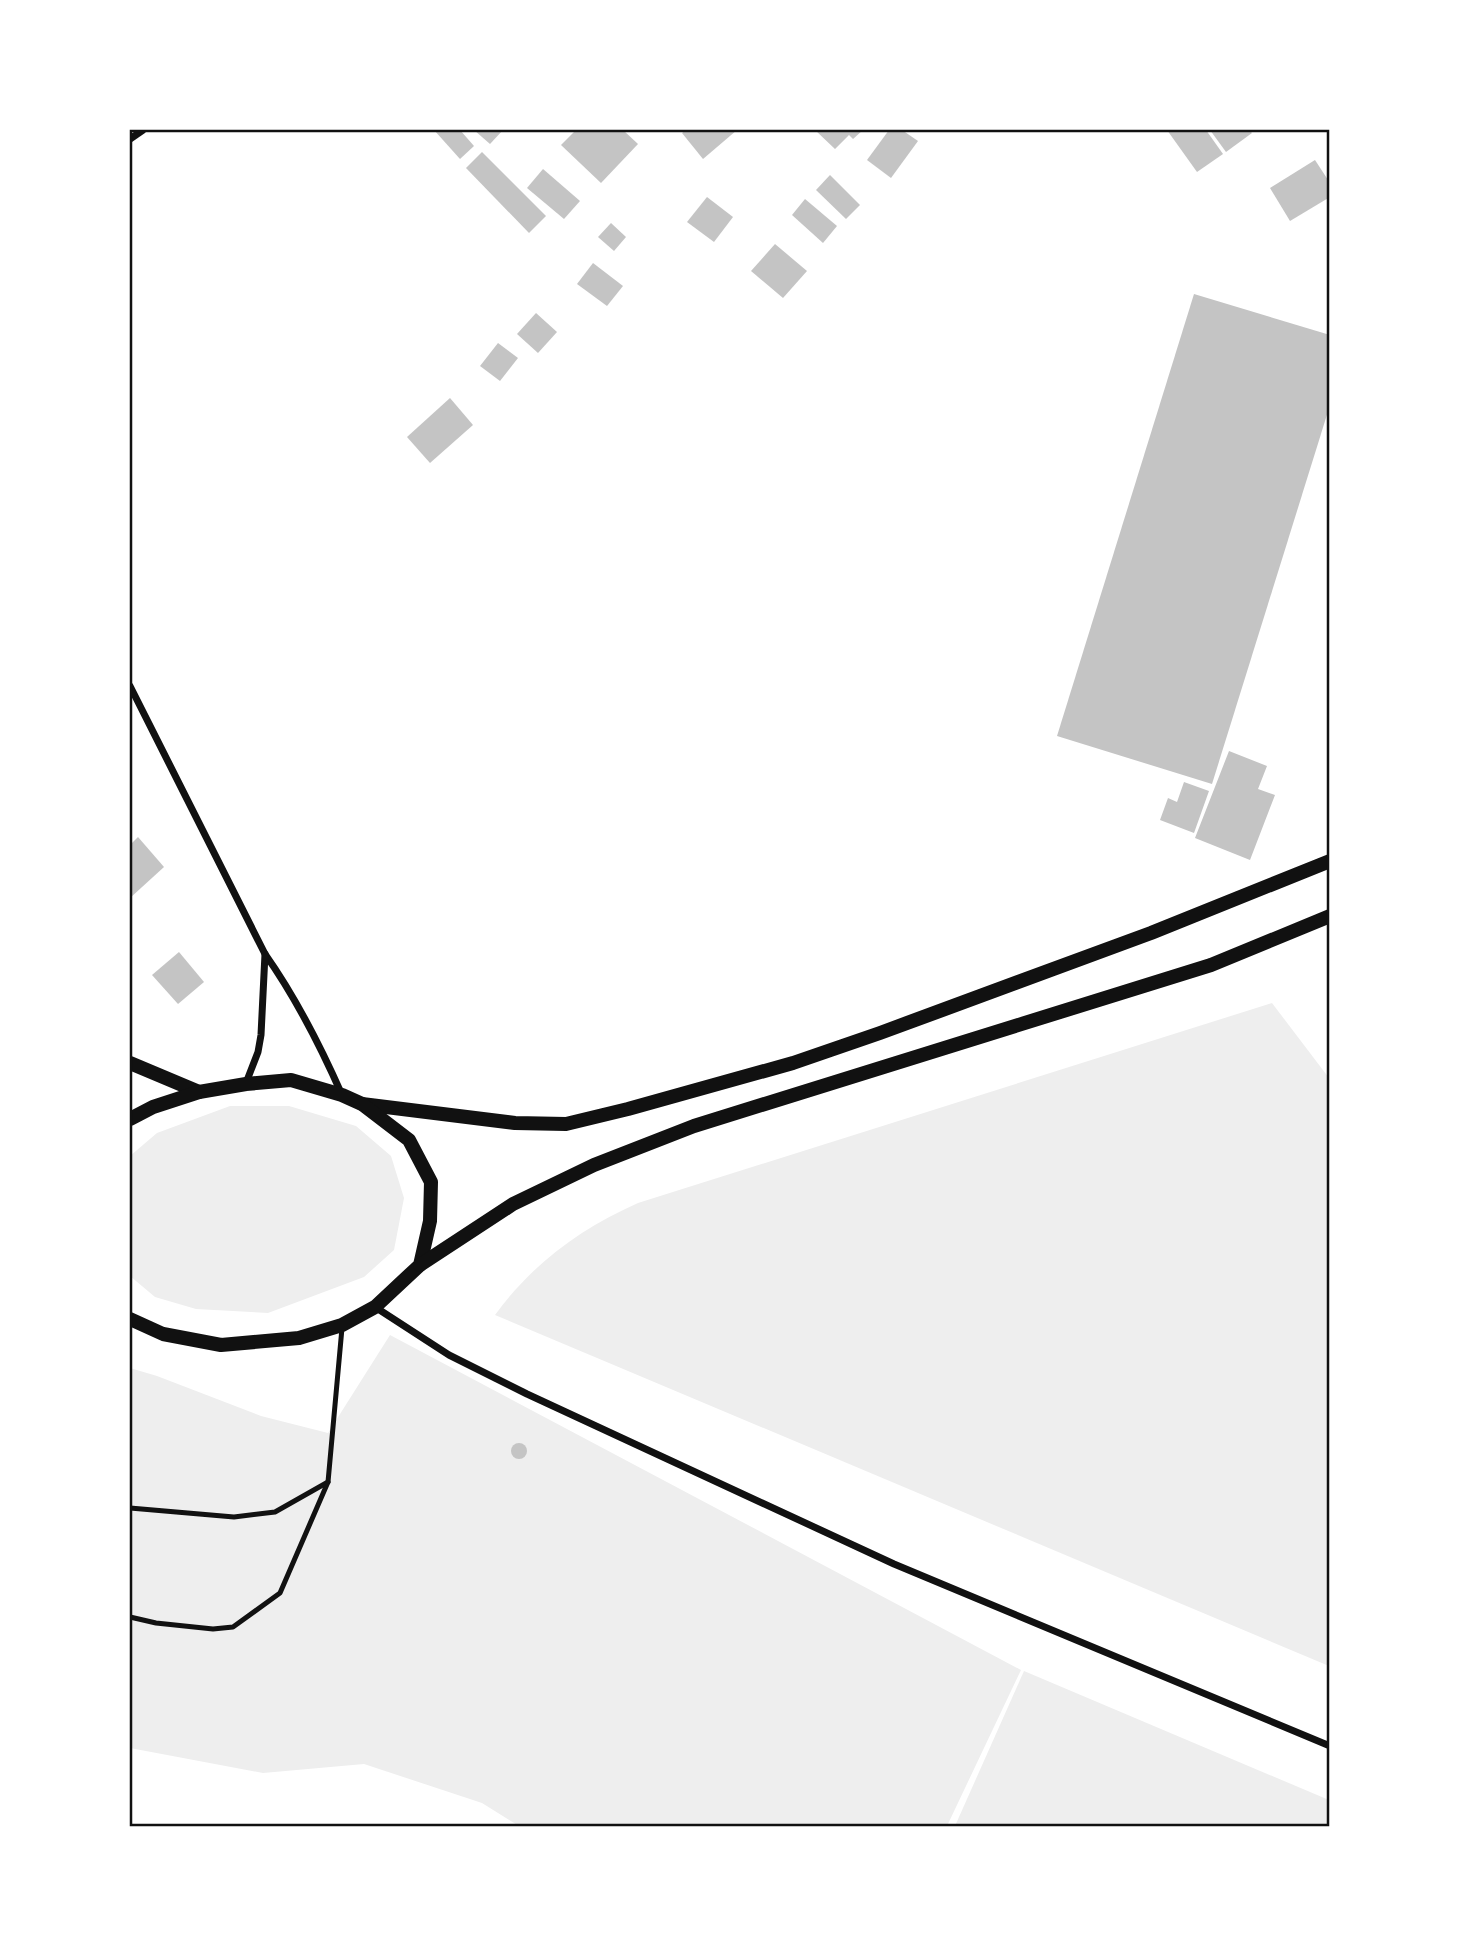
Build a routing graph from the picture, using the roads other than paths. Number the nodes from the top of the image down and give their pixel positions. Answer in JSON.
{"nodes":[{"id":1,"x":143,"y":130,"type":"edge"},
{"id":2,"x":130,"y":139,"type":"edge"},
{"id":3,"x":130,"y":686,"type":"edge"},
{"id":4,"x":1329,"y":861,"type":"edge"},
{"id":5,"x":1329,"y":916,"type":"edge"},
{"id":6,"x":265,"y":954,"type":"junction"},
{"id":7,"x":130,"y":1063,"type":"edge"},
{"id":8,"x":246,"y":1084,"type":"junction"},
{"id":9,"x":199,"y":1091,"type":"junction"},
{"id":10,"x":342,"y":1095,"type":"junction"},
{"id":11,"x":362,"y":1104,"type":"junction"},
{"id":12,"x":130,"y":1119,"type":"edge"},
{"id":13,"x":420,"y":1265,"type":"junction"},
{"id":14,"x":374,"y":1307,"type":"junction"},
{"id":15,"x":130,"y":1319,"type":"edge"},
{"id":16,"x":342,"y":1325,"type":"junction"},
{"id":17,"x":328,"y":1482,"type":"junction"},
{"id":18,"x":130,"y":1508,"type":"edge"},
{"id":19,"x":130,"y":1617,"type":"edge"},
{"id":20,"x":1329,"y":1746,"type":"edge"}],
"edges":[{"from":1,"to":2,"type":"street"},
{"from":3,"to":6,"type":"street"},
{"from":4,"to":11,"type":"main road"},
{"from":5,"to":13,"type":"main road"},
{"from":6,"to":8,"type":"street"},
{"from":6,"to":10,"type":"street"},
{"from":7,"to":9,"type":"main road"},
{"from":8,"to":9,"type":"main road"},
{"from":8,"to":10,"type":"main road"},
{"from":9,"to":12,"type":"main road"},
{"from":10,"to":11,"type":"main road"},
{"from":11,"to":13,"type":"main road"},
{"from":13,"to":14,"type":"main road"},
{"from":14,"to":16,"type":"main road"},
{"from":14,"to":20,"type":"street"},
{"from":15,"to":16,"type":"main road"},
{"from":16,"to":17,"type":"lane"},
{"from":17,"to":18,"type":"lane"},
{"from":17,"to":19,"type":"lane"}]}
